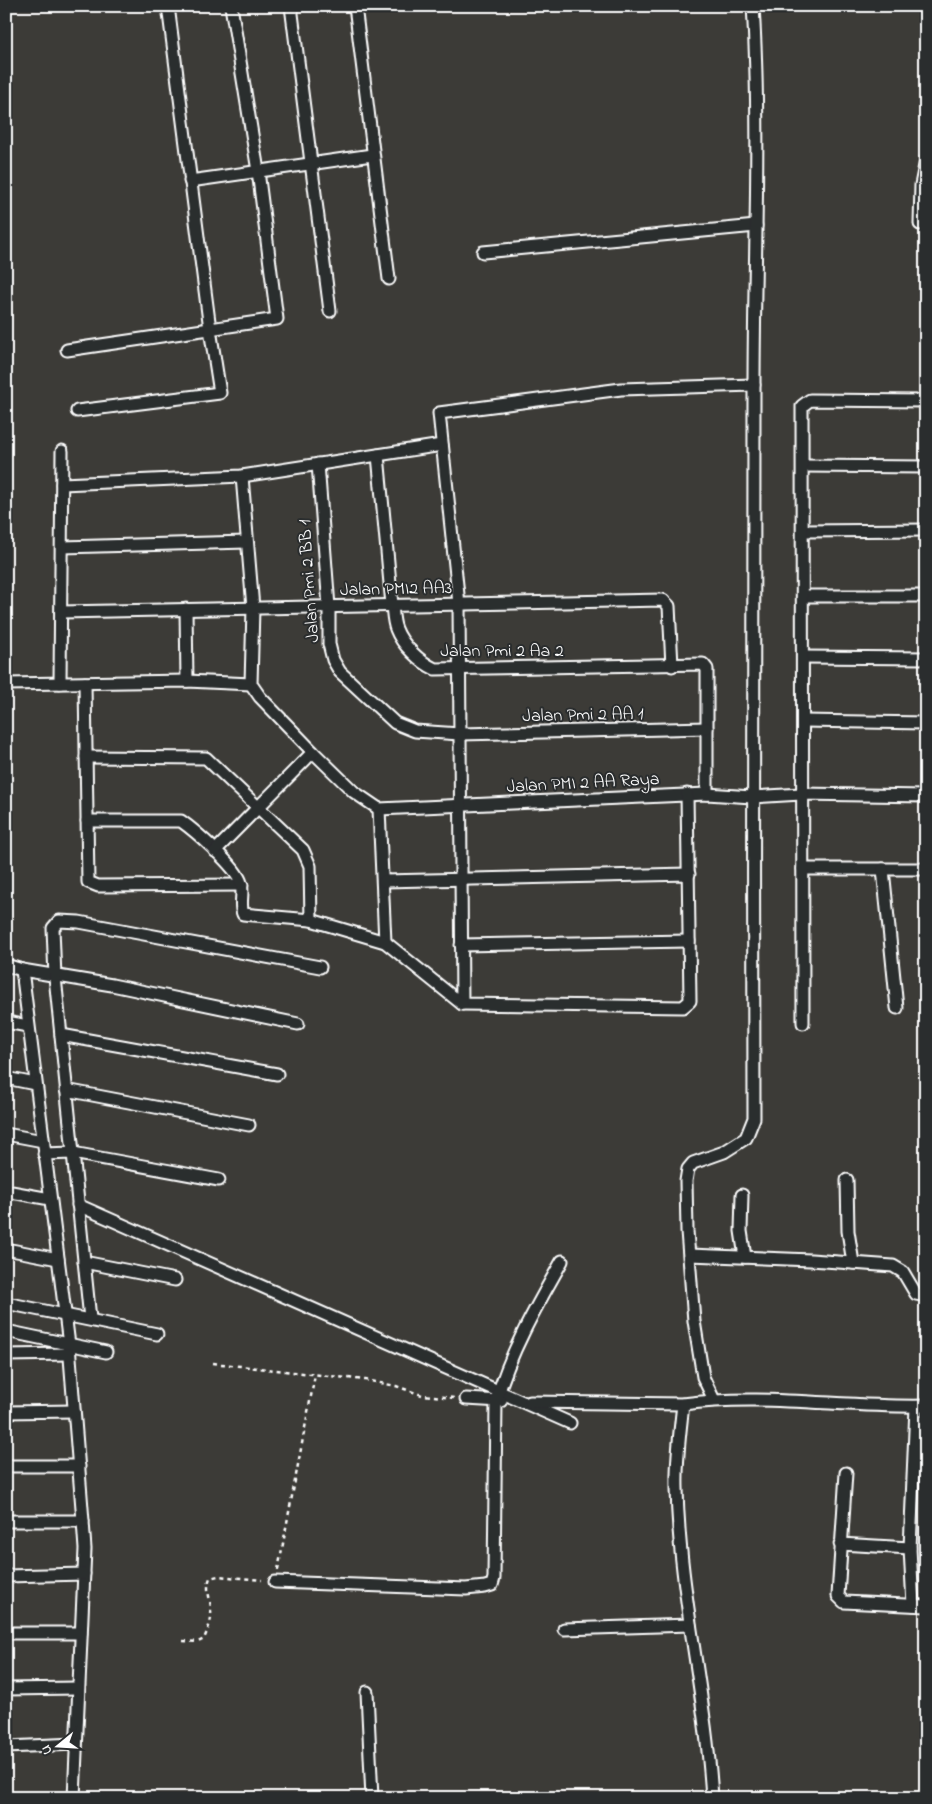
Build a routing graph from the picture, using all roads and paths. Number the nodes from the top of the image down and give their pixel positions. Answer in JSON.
{"nodes":[{"id":1,"x":168,"y":6,"type":"edge"},
{"id":2,"x":231,"y":6,"type":"edge"},
{"id":3,"x":291,"y":6,"type":"edge"},
{"id":4,"x":355,"y":6,"type":"edge"},
{"id":5,"x":753,"y":6,"type":"edge"},
{"id":6,"x":372,"y":156,"type":"junction"},
{"id":7,"x":926,"y":160,"type":"edge"},
{"id":8,"x":311,"y":164,"type":"junction"},
{"id":9,"x":258,"y":171,"type":"junction"},
{"id":10,"x":190,"y":181,"type":"junction"},
{"id":11,"x":920,"y":224,"type":"dead end"},
{"id":12,"x":756,"y":226,"type":"junction"},
{"id":13,"x":484,"y":252,"type":"dead end"},
{"id":14,"x":389,"y":279,"type":"dead end"},
{"id":15,"x":330,"y":311,"type":"dead end"},
{"id":16,"x":210,"y":329,"type":"junction"},
{"id":17,"x":67,"y":350,"type":"dead end"},
{"id":18,"x":754,"y":385,"type":"junction"},
{"id":19,"x":926,"y":401,"type":"edge"},
{"id":20,"x":77,"y":411,"type":"dead end"},
{"id":21,"x":442,"y":445,"type":"junction"},
{"id":22,"x":62,"y":451,"type":"dead end"},
{"id":23,"x":378,"y":455,"type":"junction"},
{"id":24,"x":318,"y":464,"type":"junction"},
{"id":25,"x":803,"y":466,"type":"junction"},
{"id":26,"x":926,"y":467,"type":"edge"},
{"id":27,"x":242,"y":476,"type":"junction"},
{"id":28,"x":62,"y":484,"type":"junction"},
{"id":29,"x":926,"y":530,"type":"edge"},
{"id":30,"x":803,"y":531,"type":"junction"},
{"id":31,"x":247,"y":542,"type":"junction"},
{"id":32,"x":62,"y":547,"type":"junction"},
{"id":33,"x":803,"y":596,"type":"junction"},
{"id":34,"x":926,"y":596,"type":"edge"},
{"id":35,"x":458,"y":604,"type":"junction"},
{"id":36,"x":392,"y":605,"type":"junction"},
{"id":37,"x":329,"y":607,"type":"junction"},
{"id":38,"x":253,"y":608,"type":"junction"},
{"id":39,"x":186,"y":609,"type":"junction"},
{"id":40,"x":61,"y":612,"type":"junction"},
{"id":41,"x":803,"y":657,"type":"junction"},
{"id":42,"x":926,"y":658,"type":"edge"},
{"id":43,"x":672,"y":666,"type":"junction"},
{"id":44,"x":459,"y":669,"type":"junction"},
{"id":45,"x":187,"y":681,"type":"junction"},
{"id":46,"x":60,"y":683,"type":"junction"},
{"id":47,"x":85,"y":683,"type":"junction"},
{"id":48,"x":6,"y":684,"type":"edge"},
{"id":49,"x":251,"y":684,"type":"junction"},
{"id":50,"x":803,"y":721,"type":"junction"},
{"id":51,"x":926,"y":723,"type":"edge"},
{"id":52,"x":707,"y":728,"type":"junction"},
{"id":53,"x":460,"y":734,"type":"junction"},
{"id":54,"x":313,"y":752,"type":"junction"},
{"id":55,"x":86,"y":758,"type":"junction"},
{"id":56,"x":687,"y":794,"type":"junction"},
{"id":57,"x":707,"y":794,"type":"junction"},
{"id":58,"x":801,"y":794,"type":"junction"},
{"id":59,"x":752,"y":796,"type":"junction"},
{"id":60,"x":926,"y":796,"type":"edge"},
{"id":61,"x":462,"y":807,"type":"junction"},
{"id":62,"x":260,"y":808,"type":"junction"},
{"id":63,"x":380,"y":810,"type":"junction"},
{"id":64,"x":87,"y":821,"type":"junction"},
{"id":65,"x":215,"y":851,"type":"junction"},
{"id":66,"x":803,"y":869,"type":"junction"},
{"id":67,"x":883,"y":869,"type":"junction"},
{"id":68,"x":926,"y":869,"type":"edge"},
{"id":69,"x":689,"y":874,"type":"junction"},
{"id":70,"x":461,"y":880,"type":"junction"},
{"id":71,"x":384,"y":881,"type":"junction"},
{"id":72,"x":242,"y":885,"type":"junction"},
{"id":73,"x":311,"y":920,"type":"junction"},
{"id":74,"x":689,"y":940,"type":"junction"},
{"id":75,"x":385,"y":942,"type":"junction"},
{"id":76,"x":461,"y":945,"type":"junction"},
{"id":77,"x":6,"y":965,"type":"edge"},
{"id":78,"x":320,"y":967,"type":"dead end"},
{"id":79,"x":22,"y":970,"type":"junction"},
{"id":80,"x":55,"y":977,"type":"junction"},
{"id":81,"x":462,"y":1004,"type":"junction"},
{"id":82,"x":897,"y":1008,"type":"dead end"},
{"id":83,"x":6,"y":1022,"type":"edge"},
{"id":84,"x":803,"y":1023,"type":"dead end"},
{"id":85,"x":298,"y":1024,"type":"dead end"},
{"id":86,"x":28,"y":1026,"type":"junction"},
{"id":87,"x":61,"y":1035,"type":"junction"},
{"id":88,"x":277,"y":1074,"type":"dead end"},
{"id":89,"x":6,"y":1078,"type":"edge"},
{"id":90,"x":35,"y":1084,"type":"junction"},
{"id":91,"x":66,"y":1090,"type":"junction"},
{"id":92,"x":249,"y":1125,"type":"dead end"},
{"id":93,"x":6,"y":1134,"type":"edge"},
{"id":94,"x":42,"y":1141,"type":"junction"},
{"id":95,"x":73,"y":1153,"type":"junction"},
{"id":96,"x":44,"y":1154,"type":"junction"},
{"id":97,"x":219,"y":1180,"type":"dead end"},
{"id":98,"x":848,"y":1180,"type":"dead end"},
{"id":99,"x":6,"y":1191,"type":"edge"},
{"id":100,"x":742,"y":1194,"type":"dead end"},
{"id":101,"x":50,"y":1199,"type":"junction"},
{"id":102,"x":78,"y":1205,"type":"junction"},
{"id":103,"x":6,"y":1249,"type":"edge"},
{"id":104,"x":690,"y":1255,"type":"junction"},
{"id":105,"x":745,"y":1257,"type":"junction"},
{"id":106,"x":58,"y":1260,"type":"junction"},
{"id":107,"x":562,"y":1260,"type":"dead end"},
{"id":108,"x":84,"y":1262,"type":"junction"},
{"id":109,"x":853,"y":1263,"type":"junction"},
{"id":110,"x":175,"y":1280,"type":"dead end"},
{"id":111,"x":926,"y":1296,"type":"edge"},
{"id":112,"x":6,"y":1303,"type":"edge"},
{"id":113,"x":64,"y":1314,"type":"junction"},
{"id":114,"x":90,"y":1319,"type":"junction"},
{"id":115,"x":6,"y":1330,"type":"edge"},
{"id":116,"x":157,"y":1334,"type":"dead end"},
{"id":117,"x":69,"y":1350,"type":"junction"},
{"id":118,"x":106,"y":1352,"type":"dead end"},
{"id":119,"x":6,"y":1355,"type":"edge"},
{"id":120,"x":214,"y":1363,"type":"dead end"},
{"id":121,"x":315,"y":1376,"type":"junction"},
{"id":122,"x":466,"y":1400,"type":"joint"},
{"id":123,"x":714,"y":1400,"type":"junction"},
{"id":124,"x":496,"y":1401,"type":"junction"},
{"id":125,"x":683,"y":1404,"type":"junction"},
{"id":126,"x":921,"y":1407,"type":"edge"},
{"id":127,"x":74,"y":1411,"type":"junction"},
{"id":128,"x":6,"y":1412,"type":"edge"},
{"id":129,"x":570,"y":1423,"type":"dead end"},
{"id":130,"x":6,"y":1466,"type":"edge"},
{"id":131,"x":79,"y":1466,"type":"junction"},
{"id":132,"x":846,"y":1473,"type":"dead end"},
{"id":133,"x":6,"y":1521,"type":"edge"},
{"id":134,"x":83,"y":1521,"type":"junction"},
{"id":135,"x":840,"y":1544,"type":"junction"},
{"id":136,"x":910,"y":1548,"type":"junction"},
{"id":137,"x":84,"y":1574,"type":"junction"},
{"id":138,"x":6,"y":1576,"type":"edge"},
{"id":139,"x":275,"y":1582,"type":"junction"},
{"id":140,"x":912,"y":1605,"type":"junction"},
{"id":141,"x":926,"y":1606,"type":"edge"},
{"id":142,"x":690,"y":1625,"type":"junction"},
{"id":143,"x":564,"y":1629,"type":"dead end"},
{"id":144,"x":6,"y":1633,"type":"edge"},
{"id":145,"x":81,"y":1633,"type":"junction"},
{"id":146,"x":183,"y":1641,"type":"dead end"},
{"id":147,"x":78,"y":1688,"type":"junction"},
{"id":148,"x":6,"y":1689,"type":"edge"},
{"id":149,"x":367,"y":1692,"type":"dead end"},
{"id":150,"x":76,"y":1744,"type":"junction"},
{"id":151,"x":6,"y":1747,"type":"edge"},
{"id":152,"x":74,"y":1798,"type":"edge"},
{"id":153,"x":372,"y":1798,"type":"edge"},
{"id":154,"x":712,"y":1798,"type":"edge"}],
"edges":[{"from":1,"to":10,"type":"street"},
{"from":2,"to":9,"type":"street"},
{"from":3,"to":8,"type":"street"},
{"from":4,"to":6,"type":"street"},
{"from":5,"to":12,"type":"street"},
{"from":6,"to":8,"type":"street"},
{"from":6,"to":14,"type":"street"},
{"from":7,"to":11,"type":"street"},
{"from":8,"to":9,"type":"street"},
{"from":8,"to":15,"type":"street"},
{"from":9,"to":10,"type":"street"},
{"from":9,"to":16,"type":"street"},
{"from":10,"to":16,"type":"street"},
{"from":12,"to":13,"type":"street"},
{"from":12,"to":18,"type":"street"},
{"from":16,"to":17,"type":"street"},
{"from":16,"to":20,"type":"street"},
{"from":18,"to":21,"type":"street"},
{"from":18,"to":59,"type":"street"},
{"from":19,"to":25,"type":"street"},
{"from":21,"to":23,"type":"street"},
{"from":21,"to":35,"type":"street"},
{"from":22,"to":28,"type":"street"},
{"from":23,"to":24,"type":"street"},
{"from":23,"to":36,"type":"street","name":"Jalan Pmi 2 Aa 2"},
{"from":24,"to":27,"type":"street"},
{"from":24,"to":37,"type":"street","name":"Jalan Pmi 2 BB 1"},
{"from":25,"to":26,"type":"street"},
{"from":25,"to":30,"type":"street"},
{"from":27,"to":28,"type":"street"},
{"from":27,"to":31,"type":"street"},
{"from":28,"to":32,"type":"street"},
{"from":29,"to":30,"type":"street"},
{"from":30,"to":33,"type":"street"},
{"from":31,"to":32,"type":"street"},
{"from":31,"to":38,"type":"street"},
{"from":32,"to":40,"type":"street"},
{"from":33,"to":34,"type":"street"},
{"from":33,"to":41,"type":"street"},
{"from":35,"to":36,"type":"street","name":"Jalan PMI2 AA3"},
{"from":35,"to":43,"type":"street","name":"Jalan PMI2 AA3"},
{"from":35,"to":44,"type":"street"},
{"from":36,"to":37,"type":"street","name":"Jalan PMI2 AA3"},
{"from":36,"to":44,"type":"street","name":"Jalan Pmi 2 Aa 2"},
{"from":37,"to":38,"type":"street","name":"Jalan PMI2 AA3"},
{"from":37,"to":53,"type":"street","name":"Jalan Pmi 2 BB 1"},
{"from":38,"to":39,"type":"street","name":"Jalan PMI2 AA3"},
{"from":38,"to":49,"type":"street"},
{"from":39,"to":40,"type":"street","name":"Jalan PMI2 AA3"},
{"from":39,"to":45,"type":"street"},
{"from":40,"to":46,"type":"street"},
{"from":41,"to":42,"type":"street"},
{"from":41,"to":50,"type":"street"},
{"from":43,"to":44,"type":"street","name":"Jalan Pmi 2 Aa 2"},
{"from":43,"to":52,"type":"street","name":"Jalan Pmi 2 Aa 2"},
{"from":44,"to":53,"type":"street"},
{"from":45,"to":47,"type":"street"},
{"from":45,"to":49,"type":"street"},
{"from":46,"to":47,"type":"street"},
{"from":46,"to":48,"type":"street"},
{"from":47,"to":55,"type":"street"},
{"from":49,"to":54,"type":"street"},
{"from":50,"to":51,"type":"street"},
{"from":50,"to":58,"type":"street"},
{"from":52,"to":53,"type":"street","name":"Jalan Pmi 2 AA 1"},
{"from":52,"to":57,"type":"street"},
{"from":53,"to":61,"type":"street"},
{"from":54,"to":62,"type":"street"},
{"from":54,"to":63,"type":"street"},
{"from":55,"to":62,"type":"street"},
{"from":55,"to":64,"type":"street"},
{"from":56,"to":57,"type":"street","name":"Jalan PMI 2 AA Raya"},
{"from":56,"to":61,"type":"street","name":"Jalan PMI 2 AA Raya"},
{"from":56,"to":69,"type":"street"},
{"from":57,"to":59,"type":"street","name":"Jalan PMI 2 AA Raya"},
{"from":58,"to":59,"type":"street","name":"Jalan PMI 2 AA Raya"},
{"from":58,"to":60,"type":"street","name":"Jalan PMI 2 AA Raya"},
{"from":58,"to":66,"type":"street"},
{"from":59,"to":104,"type":"street"},
{"from":61,"to":63,"type":"street","name":"Jalan PMI 2 AA Raya"},
{"from":61,"to":70,"type":"street"},
{"from":62,"to":65,"type":"street"},
{"from":62,"to":73,"type":"street"},
{"from":63,"to":71,"type":"street"},
{"from":64,"to":65,"type":"street"},
{"from":64,"to":72,"type":"street"},
{"from":65,"to":72,"type":"street"},
{"from":66,"to":67,"type":"street"},
{"from":66,"to":84,"type":"street"},
{"from":67,"to":68,"type":"street"},
{"from":67,"to":82,"type":"street"},
{"from":69,"to":70,"type":"street"},
{"from":69,"to":74,"type":"street"},
{"from":70,"to":71,"type":"street"},
{"from":70,"to":76,"type":"street"},
{"from":71,"to":75,"type":"street"},
{"from":72,"to":73,"type":"street"},
{"from":73,"to":75,"type":"street"},
{"from":74,"to":76,"type":"street"},
{"from":74,"to":81,"type":"street"},
{"from":75,"to":81,"type":"street"},
{"from":76,"to":81,"type":"street"},
{"from":77,"to":79,"type":"street"},
{"from":78,"to":80,"type":"street"},
{"from":79,"to":80,"type":"street"},
{"from":79,"to":86,"type":"street"},
{"from":80,"to":85,"type":"street"},
{"from":80,"to":87,"type":"street"},
{"from":83,"to":86,"type":"street"},
{"from":86,"to":90,"type":"street"},
{"from":87,"to":88,"type":"street"},
{"from":87,"to":91,"type":"street"},
{"from":89,"to":90,"type":"street"},
{"from":90,"to":94,"type":"street"},
{"from":91,"to":92,"type":"street"},
{"from":91,"to":95,"type":"street"},
{"from":93,"to":94,"type":"street"},
{"from":94,"to":96,"type":"street"},
{"from":95,"to":96,"type":"street"},
{"from":95,"to":97,"type":"street"},
{"from":95,"to":102,"type":"street"},
{"from":96,"to":101,"type":"street"},
{"from":98,"to":109,"type":"street"},
{"from":99,"to":101,"type":"street"},
{"from":100,"to":105,"type":"street"},
{"from":101,"to":106,"type":"street"},
{"from":102,"to":108,"type":"street"},
{"from":102,"to":129,"type":"street"},
{"from":103,"to":106,"type":"street"},
{"from":104,"to":105,"type":"street"},
{"from":104,"to":123,"type":"street"},
{"from":105,"to":109,"type":"street"},
{"from":106,"to":113,"type":"street"},
{"from":107,"to":124,"type":"street"},
{"from":108,"to":110,"type":"street"},
{"from":108,"to":114,"type":"street"},
{"from":109,"to":111,"type":"street"},
{"from":112,"to":113,"type":"street"},
{"from":113,"to":114,"type":"street"},
{"from":113,"to":117,"type":"street"},
{"from":114,"to":116,"type":"street"},
{"from":115,"to":117,"type":"street"},
{"from":117,"to":118,"type":"street"},
{"from":117,"to":119,"type":"street"},
{"from":117,"to":127,"type":"street"},
{"from":120,"to":121,"type":"path"},
{"from":121,"to":122,"type":"path"},
{"from":121,"to":139,"type":"path"},
{"from":122,"to":124,"type":"street"},
{"from":123,"to":125,"type":"street"},
{"from":123,"to":126,"type":"street"},
{"from":124,"to":125,"type":"street"},
{"from":124,"to":139,"type":"street"},
{"from":125,"to":142,"type":"street"},
{"from":126,"to":136,"type":"street"},
{"from":127,"to":128,"type":"street"},
{"from":127,"to":131,"type":"street"},
{"from":130,"to":131,"type":"street"},
{"from":131,"to":134,"type":"street"},
{"from":132,"to":135,"type":"street"},
{"from":133,"to":134,"type":"street"},
{"from":134,"to":137,"type":"street"},
{"from":135,"to":136,"type":"street"},
{"from":135,"to":140,"type":"street"},
{"from":136,"to":140,"type":"street"},
{"from":137,"to":138,"type":"street"},
{"from":137,"to":145,"type":"street"},
{"from":139,"to":146,"type":"path"},
{"from":140,"to":141,"type":"street"},
{"from":142,"to":143,"type":"street"},
{"from":142,"to":154,"type":"street"},
{"from":144,"to":145,"type":"street"},
{"from":145,"to":147,"type":"street"},
{"from":147,"to":148,"type":"street"},
{"from":147,"to":150,"type":"street"},
{"from":149,"to":153,"type":"street"},
{"from":150,"to":151,"type":"street"},
{"from":150,"to":152,"type":"street"}]}
